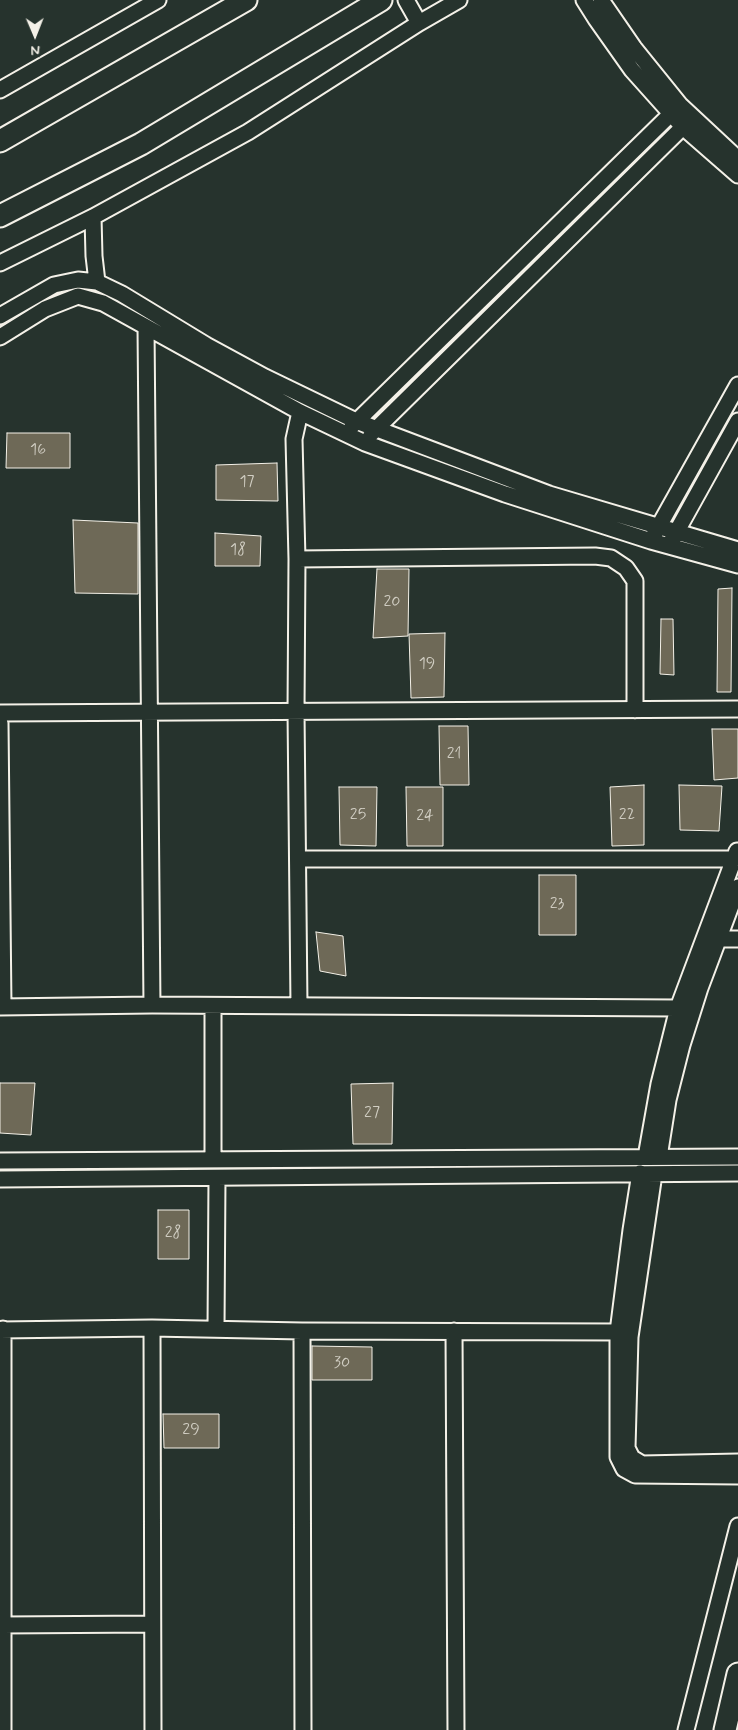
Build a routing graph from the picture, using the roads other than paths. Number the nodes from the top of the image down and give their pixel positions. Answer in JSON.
{"nodes":[{"id":1,"x":158,"y":0,"type":"edge"},
{"id":2,"x":246,"y":0,"type":"edge"},
{"id":3,"x":381,"y":0,"type":"edge"},
{"id":4,"x":406,"y":0,"type":"edge"},
{"id":5,"x":459,"y":0,"type":"edge"},
{"id":6,"x":584,"y":0,"type":"edge"},
{"id":7,"x":601,"y":0,"type":"edge"},
{"id":8,"x":420,"y":23,"type":"junction"},
{"id":9,"x":0,"y":90,"type":"edge"},
{"id":10,"x":676,"y":110,"type":"junction"},
{"id":11,"x":688,"y":122,"type":"junction"},
{"id":12,"x":0,"y":141,"type":"edge"},
{"id":13,"x":738,"y":159,"type":"edge"},
{"id":14,"x":738,"y":175,"type":"edge"},
{"id":15,"x":0,"y":216,"type":"edge"},
{"id":16,"x":93,"y":217,"type":"junction"},
{"id":17,"x":0,"y":263,"type":"edge"},
{"id":18,"x":97,"y":282,"type":"junction"},
{"id":19,"x":0,"y":316,"type":"edge"},
{"id":20,"x":146,"y":327,"type":"junction"},
{"id":21,"x":0,"y":337,"type":"edge"},
{"id":22,"x":738,"y":385,"type":"edge"},
{"id":23,"x":300,"y":412,"type":"junction"},
{"id":24,"x":356,"y":421,"type":"junction"},
{"id":25,"x":738,"y":421,"type":"edge"},
{"id":26,"x":376,"y":428,"type":"junction"},
{"id":27,"x":346,"y":433,"type":"junction"},
{"id":28,"x":365,"y":442,"type":"junction"},
{"id":29,"x":659,"y":527,"type":"junction"},
{"id":30,"x":676,"y":532,"type":"junction"},
{"id":31,"x":651,"y":541,"type":"junction"},
{"id":32,"x":669,"y":546,"type":"junction"},
{"id":33,"x":738,"y":550,"type":"edge"},
{"id":34,"x":297,"y":558,"type":"junction"},
{"id":35,"x":738,"y":565,"type":"edge"},
{"id":36,"x":296,"y":710,"type":"junction"},
{"id":37,"x":635,"y":710,"type":"junction"},
{"id":38,"x":738,"y":710,"type":"edge"},
{"id":39,"x":149,"y":712,"type":"junction"},
{"id":40,"x":0,"y":713,"type":"edge"},
{"id":41,"x":0,"y":723,"type":"edge"},
{"id":42,"x":736,"y":854,"type":"edge"},
{"id":43,"x":298,"y":859,"type":"junction"},
{"id":44,"x":738,"y":887,"type":"edge"},
{"id":45,"x":724,"y":922,"type":"edge"},
{"id":46,"x":711,"y":939,"type":"junction"},
{"id":47,"x":738,"y":939,"type":"edge"},
{"id":48,"x":152,"y":1005,"type":"junction"},
{"id":49,"x":213,"y":1006,"type":"junction"},
{"id":50,"x":299,"y":1006,"type":"junction"},
{"id":51,"x":1,"y":1007,"type":"edge"},
{"id":52,"x":678,"y":1008,"type":"junction"},
{"id":53,"x":652,"y":1157,"type":"junction"},
{"id":54,"x":738,"y":1157,"type":"edge"},
{"id":55,"x":213,"y":1160,"type":"junction"},
{"id":56,"x":0,"y":1161,"type":"edge"},
{"id":57,"x":647,"y":1173,"type":"junction"},
{"id":58,"x":738,"y":1173,"type":"edge"},
{"id":59,"x":217,"y":1178,"type":"junction"},
{"id":60,"x":0,"y":1179,"type":"edge"},
{"id":61,"x":152,"y":1328,"type":"junction"},
{"id":62,"x":216,"y":1329,"type":"junction"},
{"id":63,"x":2,"y":1330,"type":"edge"},
{"id":64,"x":302,"y":1331,"type":"junction"},
{"id":65,"x":454,"y":1331,"type":"junction"},
{"id":66,"x":618,"y":1332,"type":"junction"},
{"id":67,"x":738,"y":1462,"type":"edge"},
{"id":68,"x":738,"y":1476,"type":"edge"},
{"id":69,"x":738,"y":1526,"type":"edge"},
{"id":70,"x":152,"y":1624,"type":"junction"},
{"id":71,"x":2,"y":1625,"type":"junction"},
{"id":72,"x":738,"y":1674,"type":"edge"},
{"id":73,"x":2,"y":1730,"type":"edge"},
{"id":74,"x":153,"y":1730,"type":"edge"},
{"id":75,"x":303,"y":1730,"type":"edge"},
{"id":76,"x":456,"y":1730,"type":"edge"},
{"id":77,"x":686,"y":1730,"type":"edge"},
{"id":78,"x":725,"y":1730,"type":"edge"}],
"edges":[{"from":1,"to":9,"type":"street"},
{"from":2,"to":12,"type":"main road"},
{"from":3,"to":15,"type":"main road"},
{"from":4,"to":8,"type":"street"},
{"from":5,"to":8,"type":"street"},
{"from":6,"to":10,"type":"street"},
{"from":7,"to":10,"type":"street"},
{"from":8,"to":16,"type":"street"},
{"from":10,"to":11,"type":"street"},
{"from":10,"to":24,"type":"street"},
{"from":11,"to":13,"type":"street"},
{"from":11,"to":14,"type":"street"},
{"from":11,"to":26,"type":"street"},
{"from":16,"to":17,"type":"street"},
{"from":16,"to":18,"type":"street"},
{"from":18,"to":19,"type":"street"},
{"from":18,"to":24,"type":"street"},
{"from":20,"to":21,"type":"street"},
{"from":20,"to":23,"type":"street"},
{"from":20,"to":39,"type":"street"},
{"from":22,"to":29,"type":"street"},
{"from":23,"to":27,"type":"street"},
{"from":23,"to":34,"type":"street"},
{"from":24,"to":26,"type":"street"},
{"from":24,"to":27,"type":"street"},
{"from":25,"to":30,"type":"street"},
{"from":26,"to":28,"type":"street"},
{"from":26,"to":29,"type":"street"},
{"from":27,"to":28,"type":"street"},
{"from":28,"to":31,"type":"street"},
{"from":29,"to":30,"type":"street"},
{"from":29,"to":31,"type":"street"},
{"from":30,"to":32,"type":"street"},
{"from":30,"to":33,"type":"street"},
{"from":31,"to":32,"type":"street"},
{"from":32,"to":35,"type":"street"},
{"from":34,"to":36,"type":"street"},
{"from":34,"to":37,"type":"street"},
{"from":36,"to":37,"type":"street"},
{"from":36,"to":39,"type":"street"},
{"from":36,"to":43,"type":"street"},
{"from":37,"to":38,"type":"street"},
{"from":39,"to":40,"type":"street"},
{"from":39,"to":48,"type":"street"},
{"from":41,"to":51,"type":"street"},
{"from":42,"to":43,"type":"street"},
{"from":42,"to":45,"type":"street"},
{"from":43,"to":50,"type":"street"},
{"from":44,"to":45,"type":"street"},
{"from":45,"to":46,"type":"street"},
{"from":46,"to":47,"type":"street"},
{"from":46,"to":52,"type":"street"},
{"from":46,"to":53,"type":"street"},
{"from":48,"to":49,"type":"street"},
{"from":48,"to":51,"type":"street"},
{"from":49,"to":50,"type":"street"},
{"from":49,"to":55,"type":"street"},
{"from":50,"to":52,"type":"street"},
{"from":52,"to":53,"type":"street"},
{"from":53,"to":54,"type":"street"},
{"from":53,"to":55,"type":"street"},
{"from":55,"to":56,"type":"street"},
{"from":57,"to":58,"type":"street"},
{"from":57,"to":59,"type":"street"},
{"from":57,"to":66,"type":"street"},
{"from":57,"to":67,"type":"street"},
{"from":59,"to":60,"type":"street"},
{"from":59,"to":62,"type":"street"},
{"from":61,"to":62,"type":"street"},
{"from":61,"to":63,"type":"street"},
{"from":61,"to":70,"type":"street"},
{"from":62,"to":64,"type":"street"},
{"from":63,"to":71,"type":"street"},
{"from":64,"to":65,"type":"street"},
{"from":64,"to":75,"type":"street"},
{"from":65,"to":66,"type":"street"},
{"from":65,"to":76,"type":"street"},
{"from":66,"to":68,"type":"street"},
{"from":69,"to":77,"type":"street"},
{"from":70,"to":71,"type":"street"},
{"from":70,"to":74,"type":"street"},
{"from":71,"to":73,"type":"street"},
{"from":72,"to":78,"type":"main road"}]}
